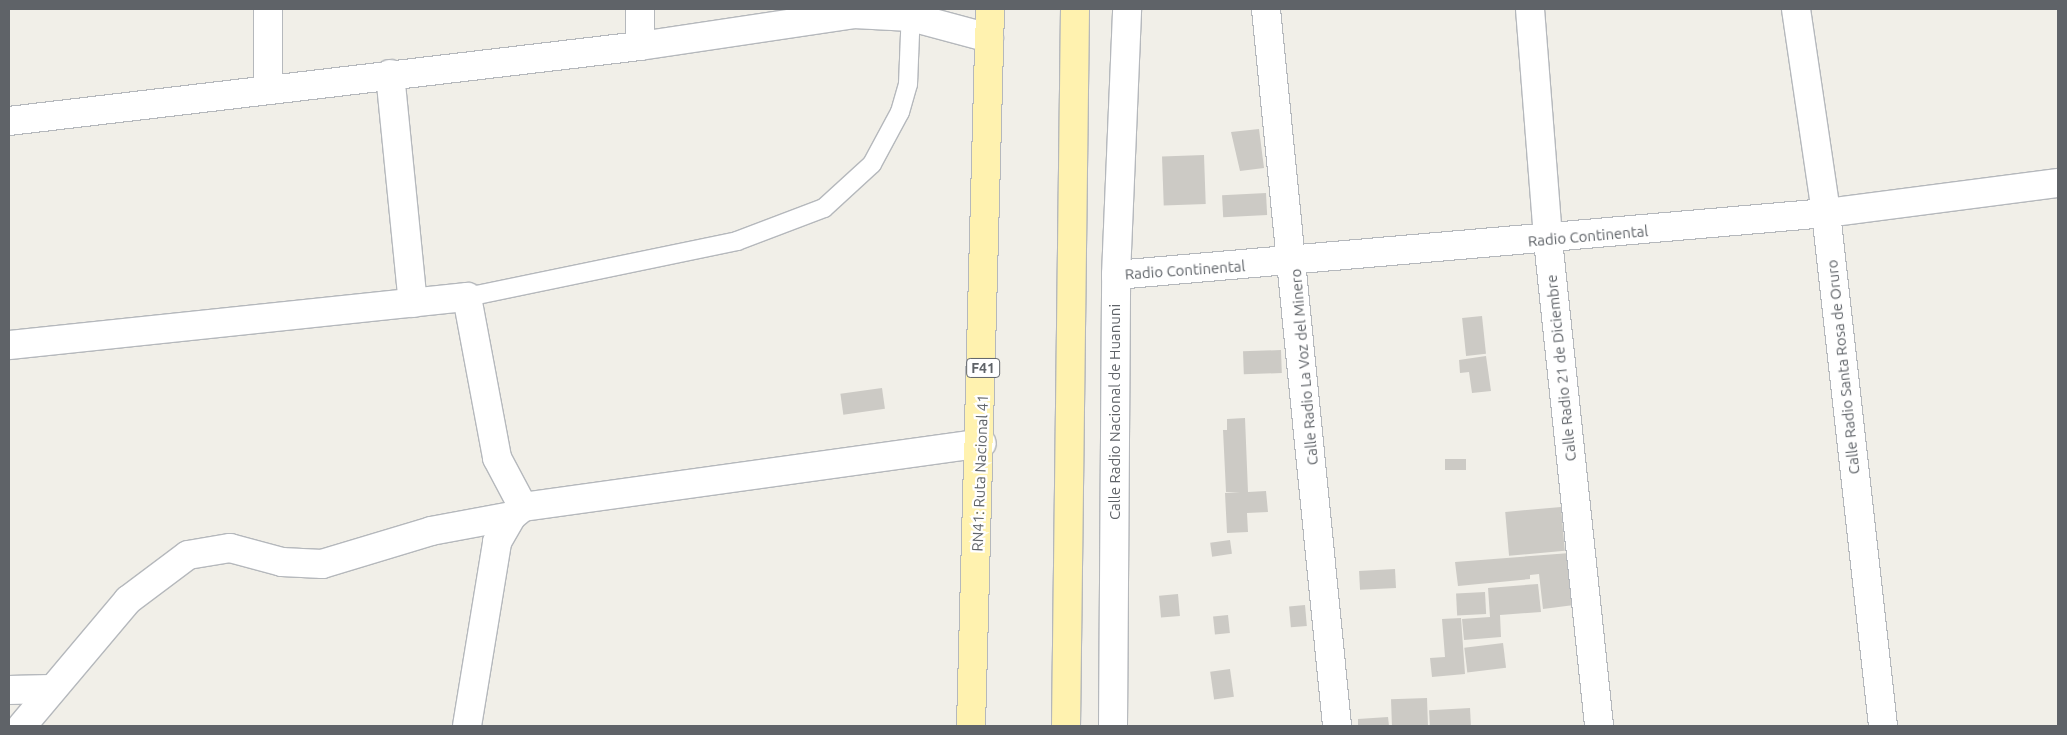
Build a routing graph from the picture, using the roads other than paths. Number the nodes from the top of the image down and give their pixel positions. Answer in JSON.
{"nodes":[{"id":1,"x":268,"y":9,"type":"edge"},
{"id":2,"x":640,"y":9,"type":"edge"},
{"id":3,"x":990,"y":9,"type":"edge"},
{"id":4,"x":1076,"y":9,"type":"edge"},
{"id":5,"x":1127,"y":9,"type":"edge"},
{"id":6,"x":1266,"y":9,"type":"edge"},
{"id":7,"x":1530,"y":9,"type":"edge"},
{"id":8,"x":1796,"y":9,"type":"edge"},
{"id":9,"x":911,"y":13,"type":"edge"},
{"id":10,"x":989,"y":38,"type":"junction"},
{"id":11,"x":640,"y":46,"type":"junction"},
{"id":12,"x":390,"y":74,"type":"junction"},
{"id":13,"x":268,"y":89,"type":"junction"},
{"id":14,"x":9,"y":121,"type":"edge"},
{"id":15,"x":2058,"y":183,"type":"edge"},
{"id":16,"x":1826,"y":213,"type":"junction"},
{"id":17,"x":1548,"y":240,"type":"junction"},
{"id":18,"x":1294,"y":263,"type":"junction"},
{"id":19,"x":1116,"y":275,"type":"junction"},
{"id":20,"x":468,"y":296,"type":"junction"},
{"id":21,"x":414,"y":303,"type":"junction"},
{"id":22,"x":9,"y":345,"type":"edge"},
{"id":23,"x":982,"y":443,"type":"junction"},
{"id":24,"x":518,"y":511,"type":"junction"},
{"id":25,"x":51,"y":689,"type":"junction"},
{"id":26,"x":9,"y":690,"type":"edge"},
{"id":27,"x":22,"y":726,"type":"edge"},
{"id":28,"x":468,"y":726,"type":"edge"},
{"id":29,"x":971,"y":726,"type":"edge"},
{"id":30,"x":1066,"y":726,"type":"edge"},
{"id":31,"x":1113,"y":726,"type":"edge"},
{"id":32,"x":1337,"y":726,"type":"edge"},
{"id":33,"x":1598,"y":726,"type":"edge"},
{"id":34,"x":1883,"y":726,"type":"edge"}],
"edges":[{"from":1,"to":13,"type":"street"},
{"from":2,"to":11,"type":"street"},
{"from":3,"to":10,"type":"main road","name":"RN41: Ruta Nacional 41","number":"F41"},
{"from":4,"to":30,"type":"main road"},
{"from":5,"to":19,"type":"street","name":"Calle Radio Nacional de Huanuni"},
{"from":6,"to":18,"type":"street","name":"Calle Radio La Voz del Minero"},
{"from":7,"to":17,"type":"street","name":"Calle Radio 21 de Diciembre"},
{"from":8,"to":16,"type":"street","name":"Calle Radio Santa Rosa de Oruro"},
{"from":9,"to":10,"type":"street"},
{"from":9,"to":11,"type":"street"},
{"from":9,"to":20,"type":"lane"},
{"from":10,"to":23,"type":"main road","name":"RN41: Ruta Nacional 41","number":"F41"},
{"from":11,"to":12,"type":"street"},
{"from":12,"to":13,"type":"street"},
{"from":12,"to":21,"type":"street"},
{"from":13,"to":14,"type":"street"},
{"from":15,"to":16,"type":"street","name":"Radio Continental"},
{"from":16,"to":17,"type":"street","name":"Radio Continental"},
{"from":16,"to":34,"type":"street","name":"Calle Radio Santa Rosa de Oruro"},
{"from":17,"to":18,"type":"street","name":"Radio Continental"},
{"from":17,"to":33,"type":"street","name":"Calle Radio 21 de Diciembre"},
{"from":18,"to":19,"type":"street","name":"Radio Continental"},
{"from":18,"to":32,"type":"street","name":"Calle Radio La Voz del Minero"},
{"from":19,"to":31,"type":"street","name":"Calle Radio Nacional de Huanuni"},
{"from":20,"to":21,"type":"street"},
{"from":20,"to":24,"type":"street"},
{"from":21,"to":22,"type":"street"},
{"from":23,"to":24,"type":"street"},
{"from":23,"to":29,"type":"main road","name":"RN41: Ruta Nacional 41","number":"F41"},
{"from":24,"to":25,"type":"street"},
{"from":24,"to":28,"type":"street"},
{"from":25,"to":26,"type":"street"},
{"from":25,"to":27,"type":"street"}]}
